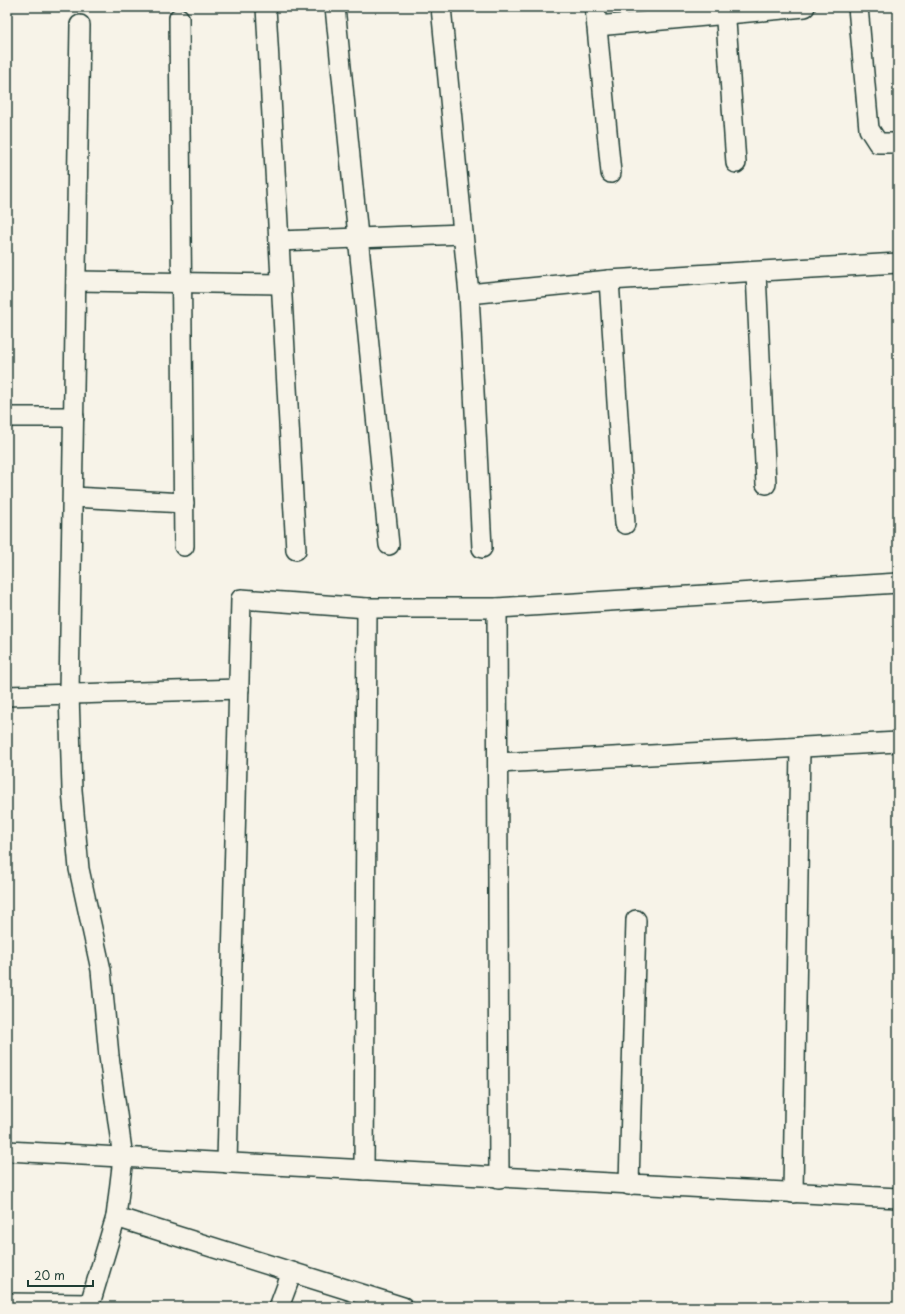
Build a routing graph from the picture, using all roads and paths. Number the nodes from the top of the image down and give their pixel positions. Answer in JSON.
{"nodes":[{"id":1,"x":266,"y":7,"type":"edge"},
{"id":2,"x":335,"y":7,"type":"edge"},
{"id":3,"x":440,"y":7,"type":"edge"},
{"id":4,"x":595,"y":7,"type":"edge"},
{"id":5,"x":805,"y":7,"type":"edge"},
{"id":6,"x":858,"y":7,"type":"edge"},
{"id":7,"x":725,"y":11,"type":"edge"},
{"id":8,"x":179,"y":18,"type":"dead end"},
{"id":9,"x":80,"y":25,"type":"dead end"},
{"id":10,"x":596,"y":26,"type":"junction"},
{"id":11,"x":898,"y":143,"type":"edge"},
{"id":12,"x":736,"y":163,"type":"dead end"},
{"id":13,"x":611,"y":173,"type":"dead end"},
{"id":14,"x":463,"y":234,"type":"junction"},
{"id":15,"x":357,"y":238,"type":"junction"},
{"id":16,"x":279,"y":241,"type":"junction"},
{"id":17,"x":898,"y":263,"type":"edge"},
{"id":18,"x":756,"y":273,"type":"junction"},
{"id":19,"x":609,"y":280,"type":"junction"},
{"id":20,"x":76,"y":281,"type":"junction"},
{"id":21,"x":181,"y":283,"type":"junction"},
{"id":22,"x":281,"y":284,"type":"junction"},
{"id":23,"x":469,"y":294,"type":"junction"},
{"id":24,"x":7,"y":417,"type":"edge"},
{"id":25,"x":74,"y":417,"type":"junction"},
{"id":26,"x":766,"y":484,"type":"dead end"},
{"id":27,"x":73,"y":497,"type":"junction"},
{"id":28,"x":184,"y":502,"type":"junction"},
{"id":29,"x":625,"y":524,"type":"dead end"},
{"id":30,"x":389,"y":545,"type":"dead end"},
{"id":31,"x":184,"y":546,"type":"dead end"},
{"id":32,"x":482,"y":548,"type":"dead end"},
{"id":33,"x":296,"y":550,"type":"dead end"},
{"id":34,"x":898,"y":583,"type":"edge"},
{"id":35,"x":367,"y":608,"type":"junction"},
{"id":36,"x":497,"y":608,"type":"junction"},
{"id":37,"x":239,"y":689,"type":"junction"},
{"id":38,"x":69,"y":693,"type":"junction"},
{"id":39,"x":7,"y":696,"type":"edge"},
{"id":40,"x":898,"y":742,"type":"edge"},
{"id":41,"x":800,"y":747,"type":"junction"},
{"id":42,"x":498,"y":763,"type":"junction"},
{"id":43,"x":636,"y":920,"type":"dead end"},
{"id":44,"x":7,"y":1152,"type":"edge"},
{"id":45,"x":123,"y":1158,"type":"junction"},
{"id":46,"x":228,"y":1163,"type":"junction"},
{"id":47,"x":364,"y":1170,"type":"junction"},
{"id":48,"x":499,"y":1178,"type":"junction"},
{"id":49,"x":629,"y":1184,"type":"junction"},
{"id":50,"x":793,"y":1193,"type":"junction"},
{"id":51,"x":898,"y":1198,"type":"edge"},
{"id":52,"x":116,"y":1217,"type":"junction"},
{"id":53,"x":292,"y":1272,"type":"junction"},
{"id":54,"x":7,"y":1303,"type":"edge"},
{"id":55,"x":90,"y":1306,"type":"edge"},
{"id":56,"x":279,"y":1307,"type":"edge"},
{"id":57,"x":403,"y":1307,"type":"edge"}],
"edges":[{"from":1,"to":16,"type":"street"},
{"from":2,"to":15,"type":"street"},
{"from":3,"to":14,"type":"street"},
{"from":4,"to":10,"type":"street"},
{"from":5,"to":7,"type":"street"},
{"from":6,"to":11,"type":"street"},
{"from":7,"to":10,"type":"street"},
{"from":7,"to":12,"type":"street"},
{"from":8,"to":21,"type":"street"},
{"from":9,"to":20,"type":"street"},
{"from":10,"to":13,"type":"street"},
{"from":14,"to":15,"type":"street"},
{"from":14,"to":23,"type":"street"},
{"from":15,"to":16,"type":"street"},
{"from":15,"to":30,"type":"street"},
{"from":16,"to":22,"type":"street"},
{"from":17,"to":18,"type":"street"},
{"from":18,"to":19,"type":"street"},
{"from":18,"to":26,"type":"street"},
{"from":19,"to":23,"type":"street"},
{"from":19,"to":29,"type":"street"},
{"from":20,"to":21,"type":"street"},
{"from":20,"to":25,"type":"street"},
{"from":21,"to":22,"type":"street"},
{"from":21,"to":28,"type":"street"},
{"from":22,"to":33,"type":"street"},
{"from":23,"to":32,"type":"street"},
{"from":24,"to":25,"type":"street"},
{"from":25,"to":27,"type":"street"},
{"from":27,"to":28,"type":"street"},
{"from":27,"to":38,"type":"street"},
{"from":28,"to":31,"type":"street"},
{"from":34,"to":36,"type":"street"},
{"from":35,"to":36,"type":"street"},
{"from":35,"to":37,"type":"street"},
{"from":35,"to":47,"type":"street"},
{"from":36,"to":42,"type":"street"},
{"from":37,"to":38,"type":"street"},
{"from":37,"to":46,"type":"street"},
{"from":38,"to":39,"type":"street"},
{"from":38,"to":45,"type":"street"},
{"from":40,"to":41,"type":"street"},
{"from":41,"to":42,"type":"street"},
{"from":41,"to":50,"type":"street"},
{"from":42,"to":48,"type":"street"},
{"from":43,"to":49,"type":"street"},
{"from":44,"to":45,"type":"street"},
{"from":45,"to":46,"type":"street"},
{"from":45,"to":52,"type":"street"},
{"from":46,"to":47,"type":"street"},
{"from":47,"to":48,"type":"street"},
{"from":48,"to":49,"type":"street"},
{"from":49,"to":50,"type":"street"},
{"from":50,"to":51,"type":"street"},
{"from":52,"to":53,"type":"street"},
{"from":52,"to":55,"type":"street"},
{"from":53,"to":56,"type":"street"},
{"from":53,"to":57,"type":"street"},
{"from":54,"to":55,"type":"street"}]}
